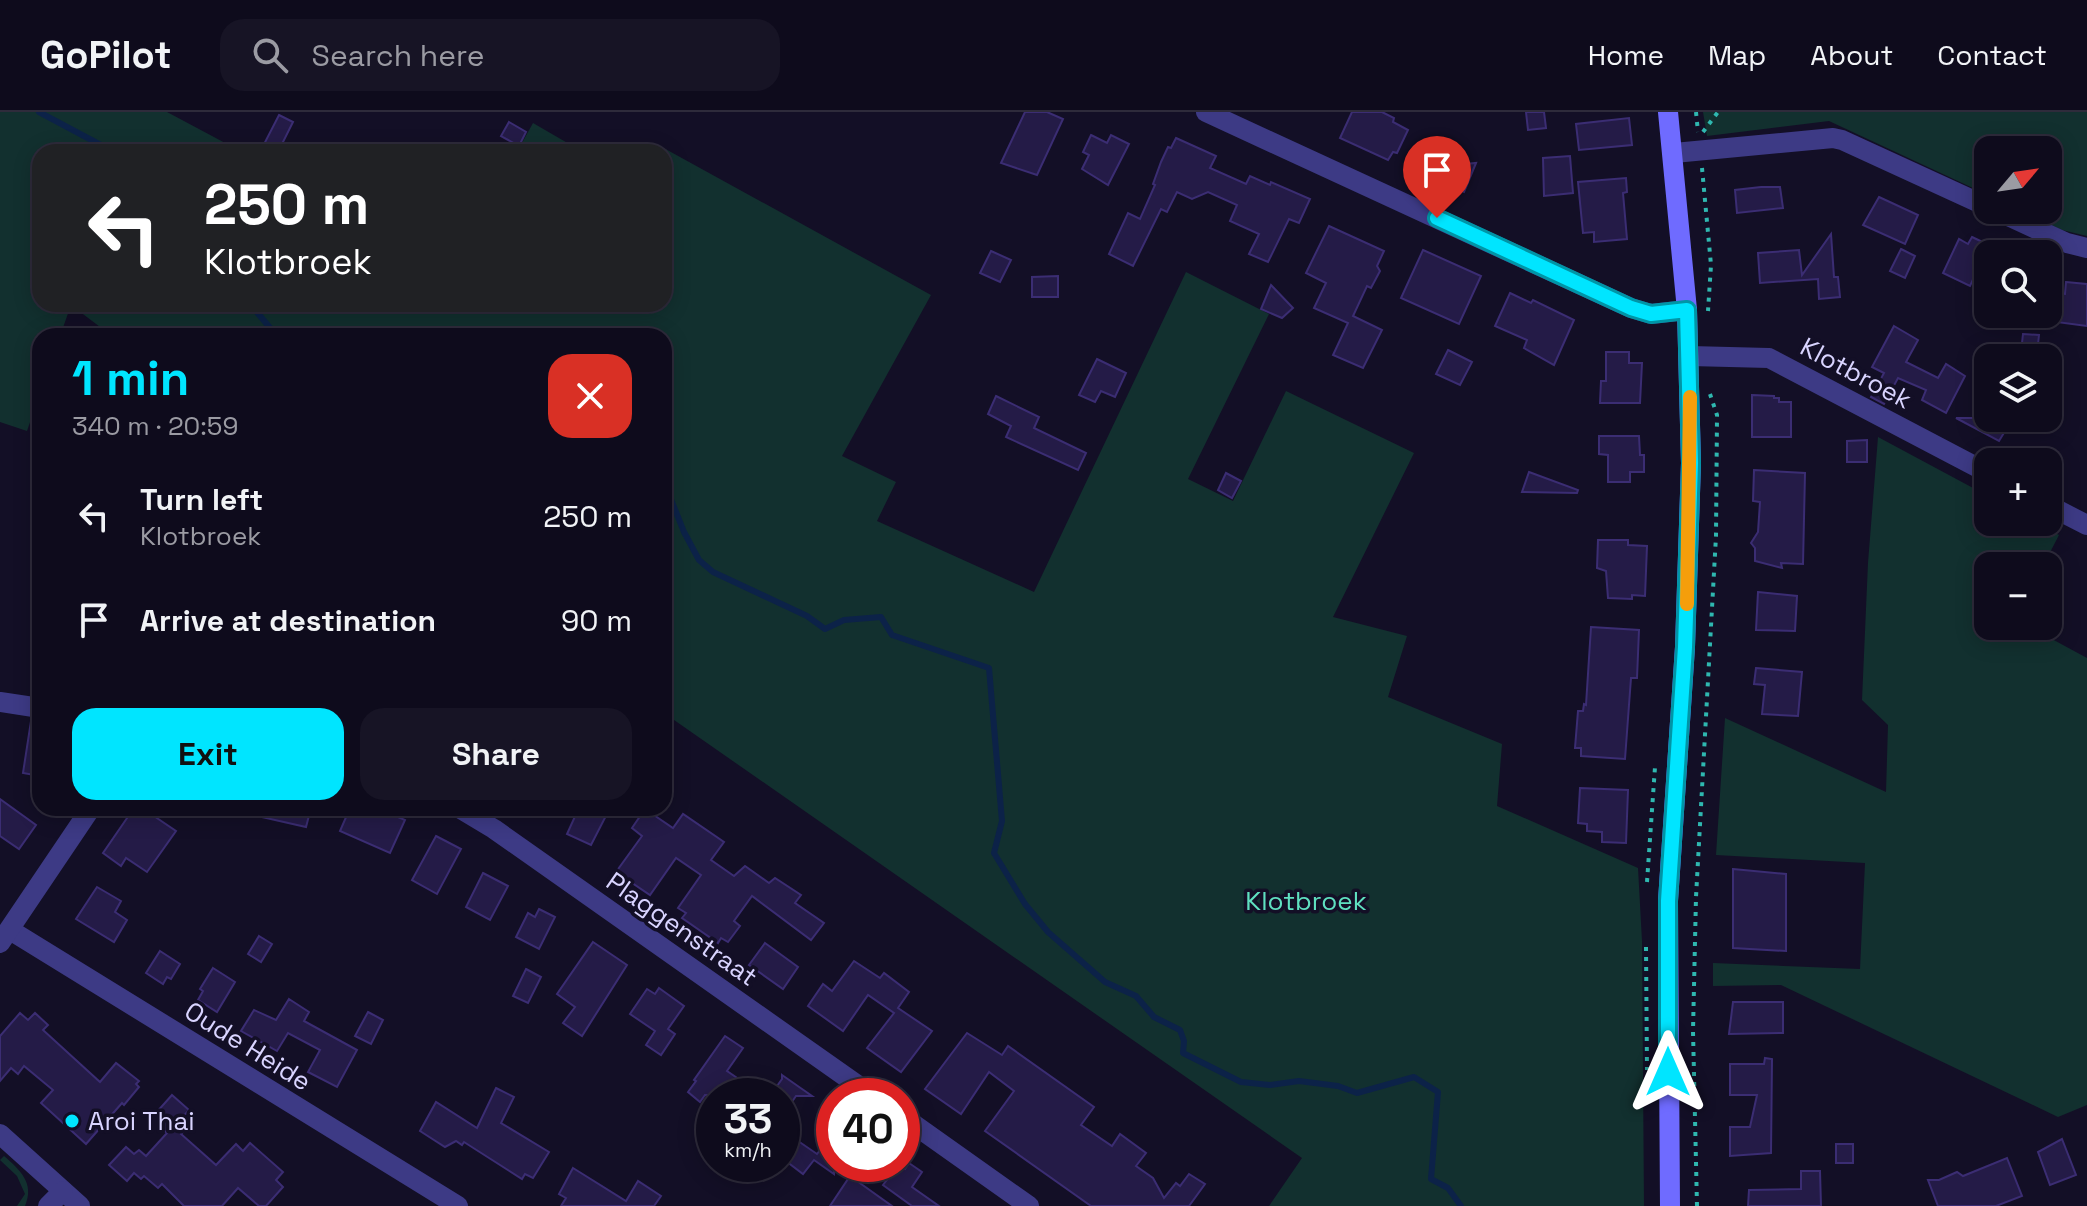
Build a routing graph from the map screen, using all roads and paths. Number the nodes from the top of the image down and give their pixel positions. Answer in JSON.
{"nodes":[{"id":1,"x":1206,"y":112,"type":"edge"},
{"id":2,"x":1668,"y":112,"type":"edge"},
{"id":3,"x":1718,"y":112,"type":"edge"},
{"id":4,"x":1699,"y":138,"type":"dead end"},
{"id":5,"x":1674,"y":153,"type":"junction"},
{"id":6,"x":1974,"y":201,"type":"edge"},
{"id":7,"x":2026,"y":224,"type":"edge"},
{"id":8,"x":2087,"y":248,"type":"edge"},
{"id":9,"x":1687,"y":310,"type":"junction"},
{"id":10,"x":1690,"y":356,"type":"junction"},
{"id":11,"x":1974,"y":466,"type":"edge"},
{"id":12,"x":2062,"y":512,"type":"edge"},
{"id":13,"x":2087,"y":525,"type":"edge"},
{"id":14,"x":0,"y":702,"type":"edge"},
{"id":15,"x":32,"y":707,"type":"edge"},
{"id":16,"x":1655,"y":761,"type":"dead end"},
{"id":17,"x":86,"y":816,"type":"edge"},
{"id":18,"x":472,"y":816,"type":"edge"},
{"id":19,"x":1647,"y":892,"type":"dead end"},
{"id":20,"x":5,"y":936,"type":"edge"},
{"id":21,"x":1646,"y":940,"type":"dead end"},
{"id":22,"x":847,"y":1078,"type":"edge"},
{"id":23,"x":1647,"y":1081,"type":"dead end"},
{"id":24,"x":920,"y":1129,"type":"edge"},
{"id":25,"x":0,"y":1134,"type":"edge"},
{"id":26,"x":63,"y":1191,"type":"junction"},
{"id":27,"x":48,"y":1206,"type":"edge"},
{"id":28,"x":80,"y":1206,"type":"edge"},
{"id":29,"x":458,"y":1206,"type":"edge"},
{"id":30,"x":1029,"y":1206,"type":"edge"},
{"id":31,"x":1670,"y":1206,"type":"edge"}],
"edges":[{"from":1,"to":9,"type":"street"},
{"from":2,"to":5,"type":"street"},
{"from":3,"to":4,"type":"path"},
{"from":5,"to":6,"type":"street"},
{"from":5,"to":9,"type":"street"},
{"from":7,"to":8,"type":"street"},
{"from":9,"to":10,"type":"street"},
{"from":10,"to":11,"type":"street","name":"Klotbroek"},
{"from":10,"to":31,"type":"street"},
{"from":12,"to":13,"type":"street"},
{"from":14,"to":15,"type":"street"},
{"from":16,"to":19,"type":"path"},
{"from":17,"to":20,"type":"street"},
{"from":18,"to":22,"type":"street","name":"Plaggenstraat"},
{"from":20,"to":29,"type":"street","name":"Oude Heide"},
{"from":21,"to":23,"type":"path"},
{"from":24,"to":30,"type":"street"},
{"from":25,"to":26,"type":"street"},
{"from":26,"to":27,"type":"street"},
{"from":26,"to":28,"type":"street"}]}
